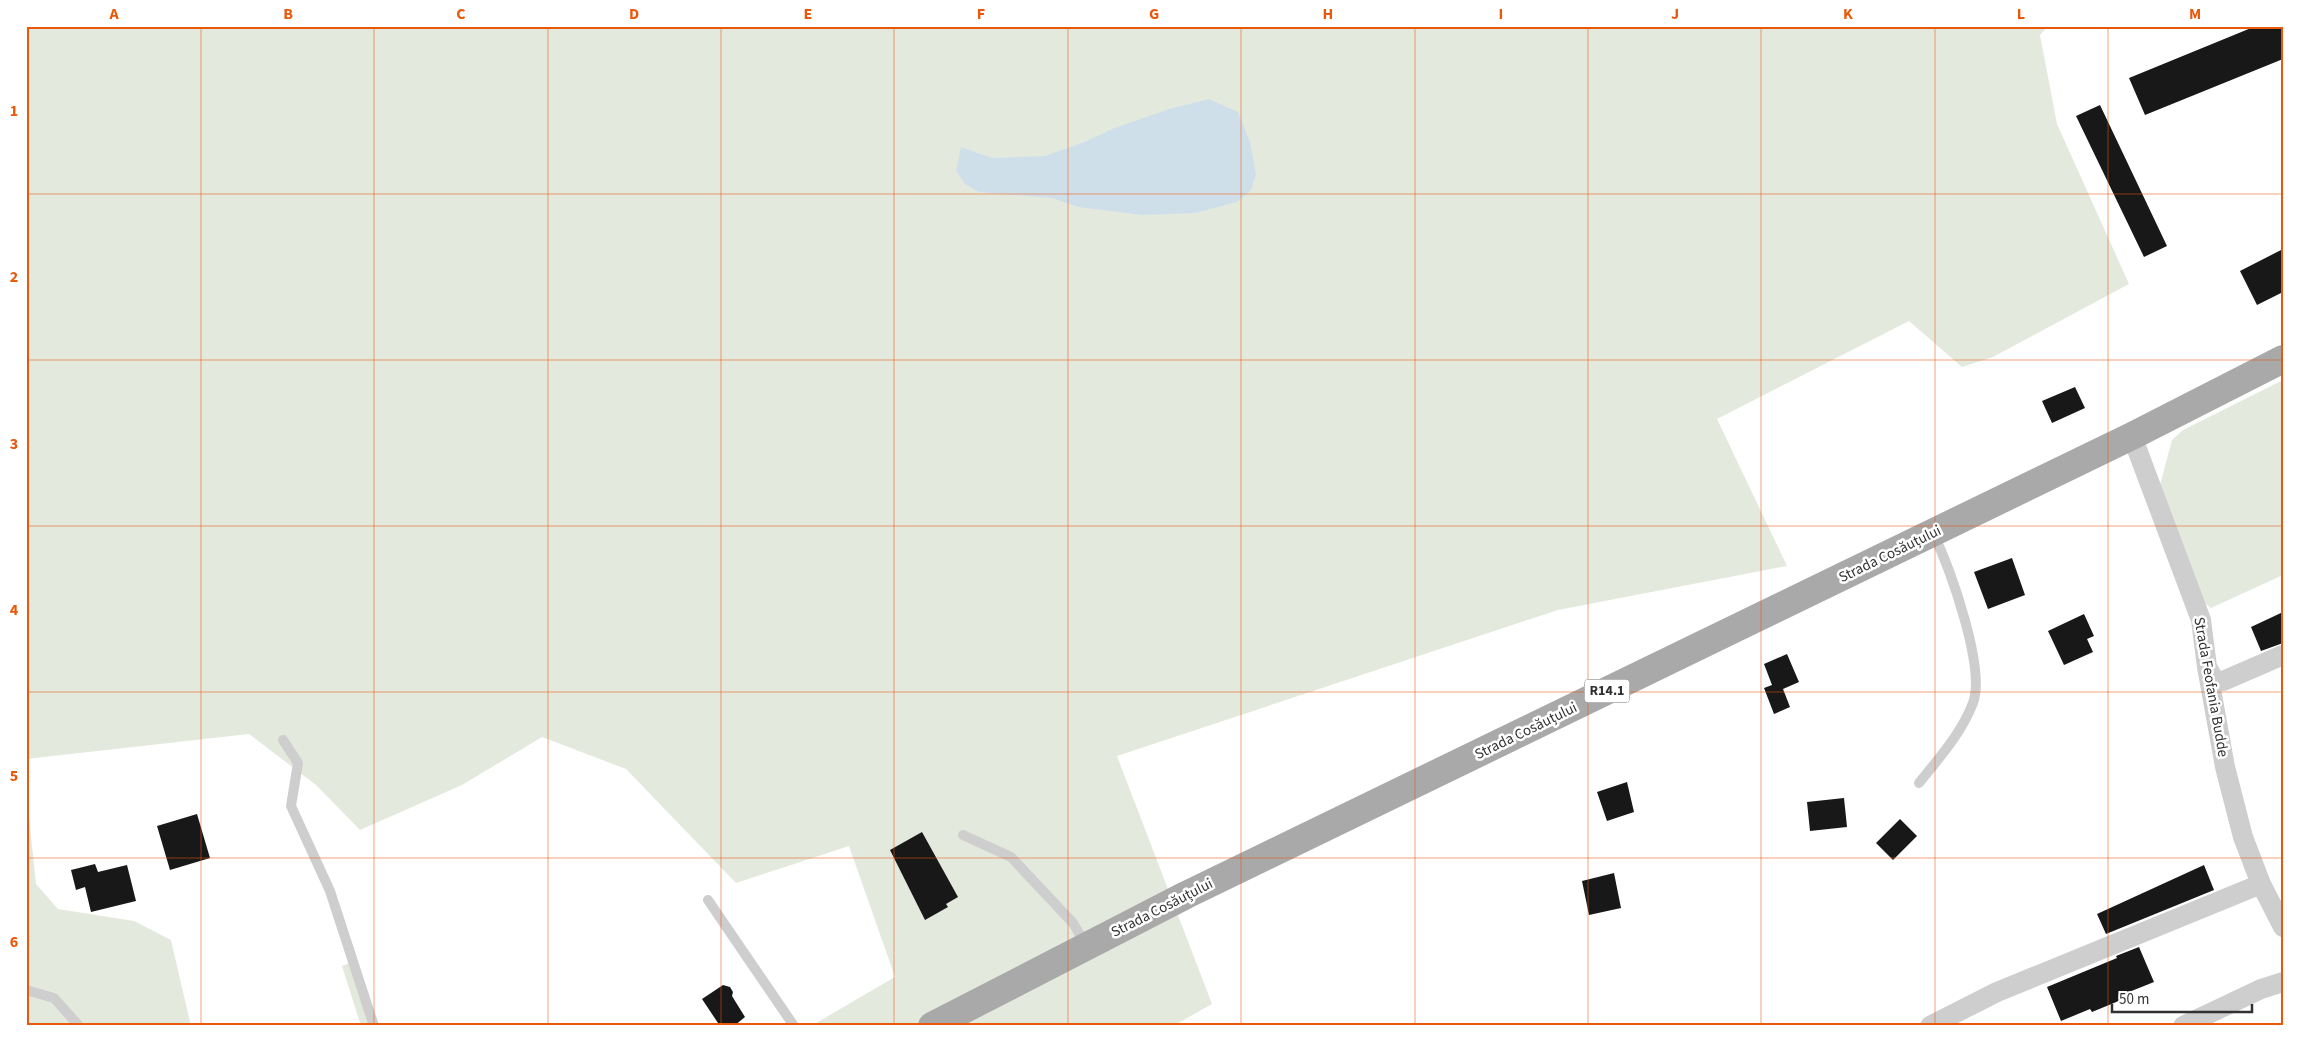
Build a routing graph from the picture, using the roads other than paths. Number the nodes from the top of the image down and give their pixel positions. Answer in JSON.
{"nodes":[{"id":1,"x":2283,"y":359,"type":"edge"},
{"id":2,"x":2132,"y":436,"type":"junction"},
{"id":3,"x":1933,"y":533,"type":"junction"},
{"id":4,"x":2283,"y":656,"type":"edge"},
{"id":5,"x":2207,"y":667,"type":"junction"},
{"id":6,"x":282,"y":740,"type":"dead end"},
{"id":7,"x":1919,"y":783,"type":"dead end"},
{"id":8,"x":963,"y":835,"type":"dead end"},
{"id":9,"x":2261,"y":884,"type":"junction"},
{"id":10,"x":708,"y":900,"type":"dead end"},
{"id":11,"x":2283,"y":927,"type":"edge"},
{"id":12,"x":1086,"y":946,"type":"junction"},
{"id":13,"x":2283,"y":982,"type":"edge"},
{"id":14,"x":26,"y":990,"type":"edge"},
{"id":15,"x":80,"y":1026,"type":"edge"},
{"id":16,"x":374,"y":1026,"type":"edge"},
{"id":17,"x":794,"y":1026,"type":"edge"},
{"id":18,"x":932,"y":1026,"type":"edge"},
{"id":19,"x":1930,"y":1026,"type":"edge"},
{"id":20,"x":2183,"y":1026,"type":"edge"}],
"edges":[{"from":1,"to":2,"type":"main road","name":"Strada Cosăuțului","number":"R14.1"},
{"from":2,"to":3,"type":"main road","name":"Strada Cosăuțului","number":"R14.1"},
{"from":2,"to":5,"type":"street","name":"Strada Feofania Budde"},
{"from":3,"to":7,"type":"lane"},
{"from":3,"to":12,"type":"main road","name":"Strada Cosăuțului","number":"R14.1"},
{"from":4,"to":5,"type":"street"},
{"from":5,"to":9,"type":"street","name":"Strada Feofania Budde"},
{"from":6,"to":16,"type":"lane"},
{"from":8,"to":12,"type":"lane"},
{"from":9,"to":11,"type":"street","name":"Strada Feofania Budde"},
{"from":9,"to":19,"type":"street"},
{"from":10,"to":17,"type":"lane"},
{"from":12,"to":18,"type":"main road","name":"Strada Cosăuțului","number":"R14.1"},
{"from":13,"to":20,"type":"street"},
{"from":14,"to":15,"type":"lane"}]}
